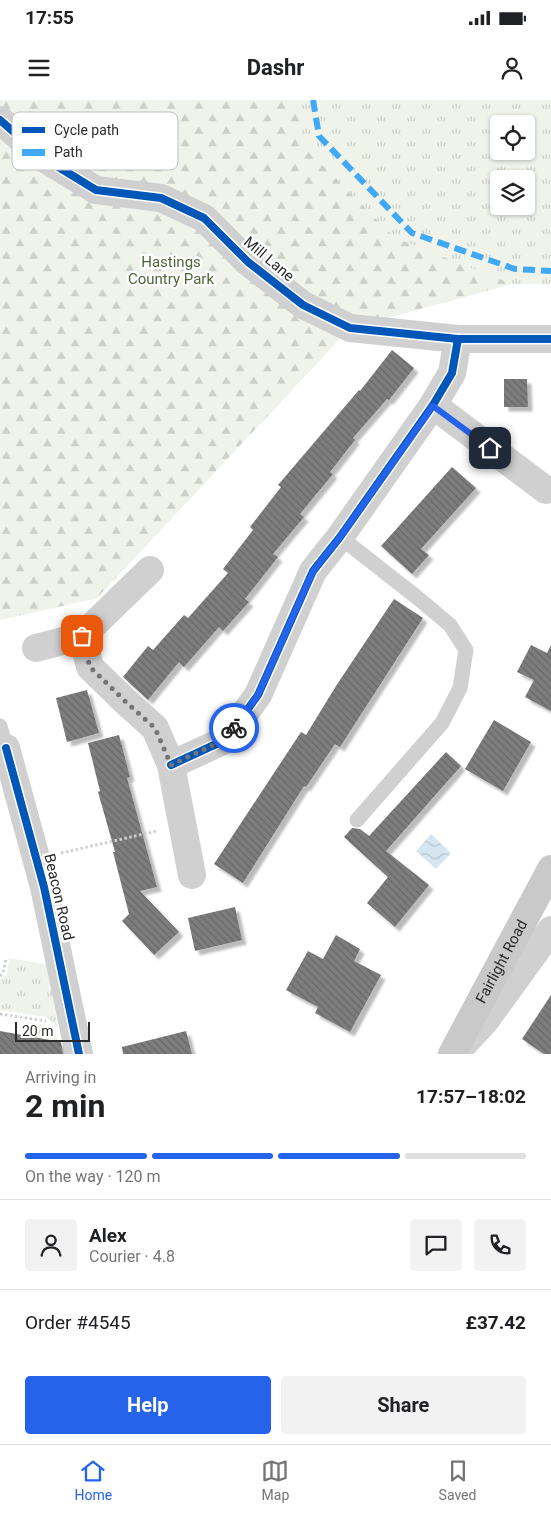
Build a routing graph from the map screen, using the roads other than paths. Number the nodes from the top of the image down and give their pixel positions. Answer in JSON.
{"nodes":[{"id":1,"x":0,"y":120,"type":"edge"},
{"id":2,"x":12,"y":131,"type":"edge"},
{"id":3,"x":63,"y":170,"type":"edge"},
{"id":4,"x":458,"y":339,"type":"junction"},
{"id":5,"x":551,"y":339,"type":"edge"},
{"id":6,"x":433,"y":406,"type":"junction"},
{"id":7,"x":546,"y":490,"type":"dead end"},
{"id":8,"x":340,"y":537,"type":"junction"},
{"id":9,"x":150,"y":570,"type":"dead end"},
{"id":10,"x":82,"y":636,"type":"junction"},
{"id":11,"x":36,"y":648,"type":"dead end"},
{"id":12,"x":3,"y":737,"type":"edge"},
{"id":13,"x":171,"y":765,"type":"junction"},
{"id":14,"x":357,"y":820,"type":"dead end"},
{"id":15,"x":551,"y":869,"type":"edge"},
{"id":16,"x":192,"y":875,"type":"dead end"},
{"id":17,"x":551,"y":930,"type":"edge"},
{"id":18,"x":79,"y":1052,"type":"edge"},
{"id":19,"x":454,"y":1054,"type":"edge"}],
"edges":[{"from":1,"to":2,"type":"street","name":"Mill Lane"},
{"from":3,"to":4,"type":"street","name":"Mill Lane"},
{"from":4,"to":5,"type":"street","name":"Mill Lane"},
{"from":4,"to":6,"type":"street"},
{"from":6,"to":7,"type":"street"},
{"from":6,"to":8,"type":"street"},
{"from":8,"to":13,"type":"street"},
{"from":8,"to":14,"type":"lane"},
{"from":9,"to":10,"type":"street"},
{"from":10,"to":11,"type":"street"},
{"from":10,"to":13,"type":"street"},
{"from":12,"to":18,"type":"street","name":"Beacon Road"},
{"from":13,"to":16,"type":"street"},
{"from":15,"to":19,"type":"street","name":"Fairlight Road"},
{"from":17,"to":19,"type":"street"}]}
